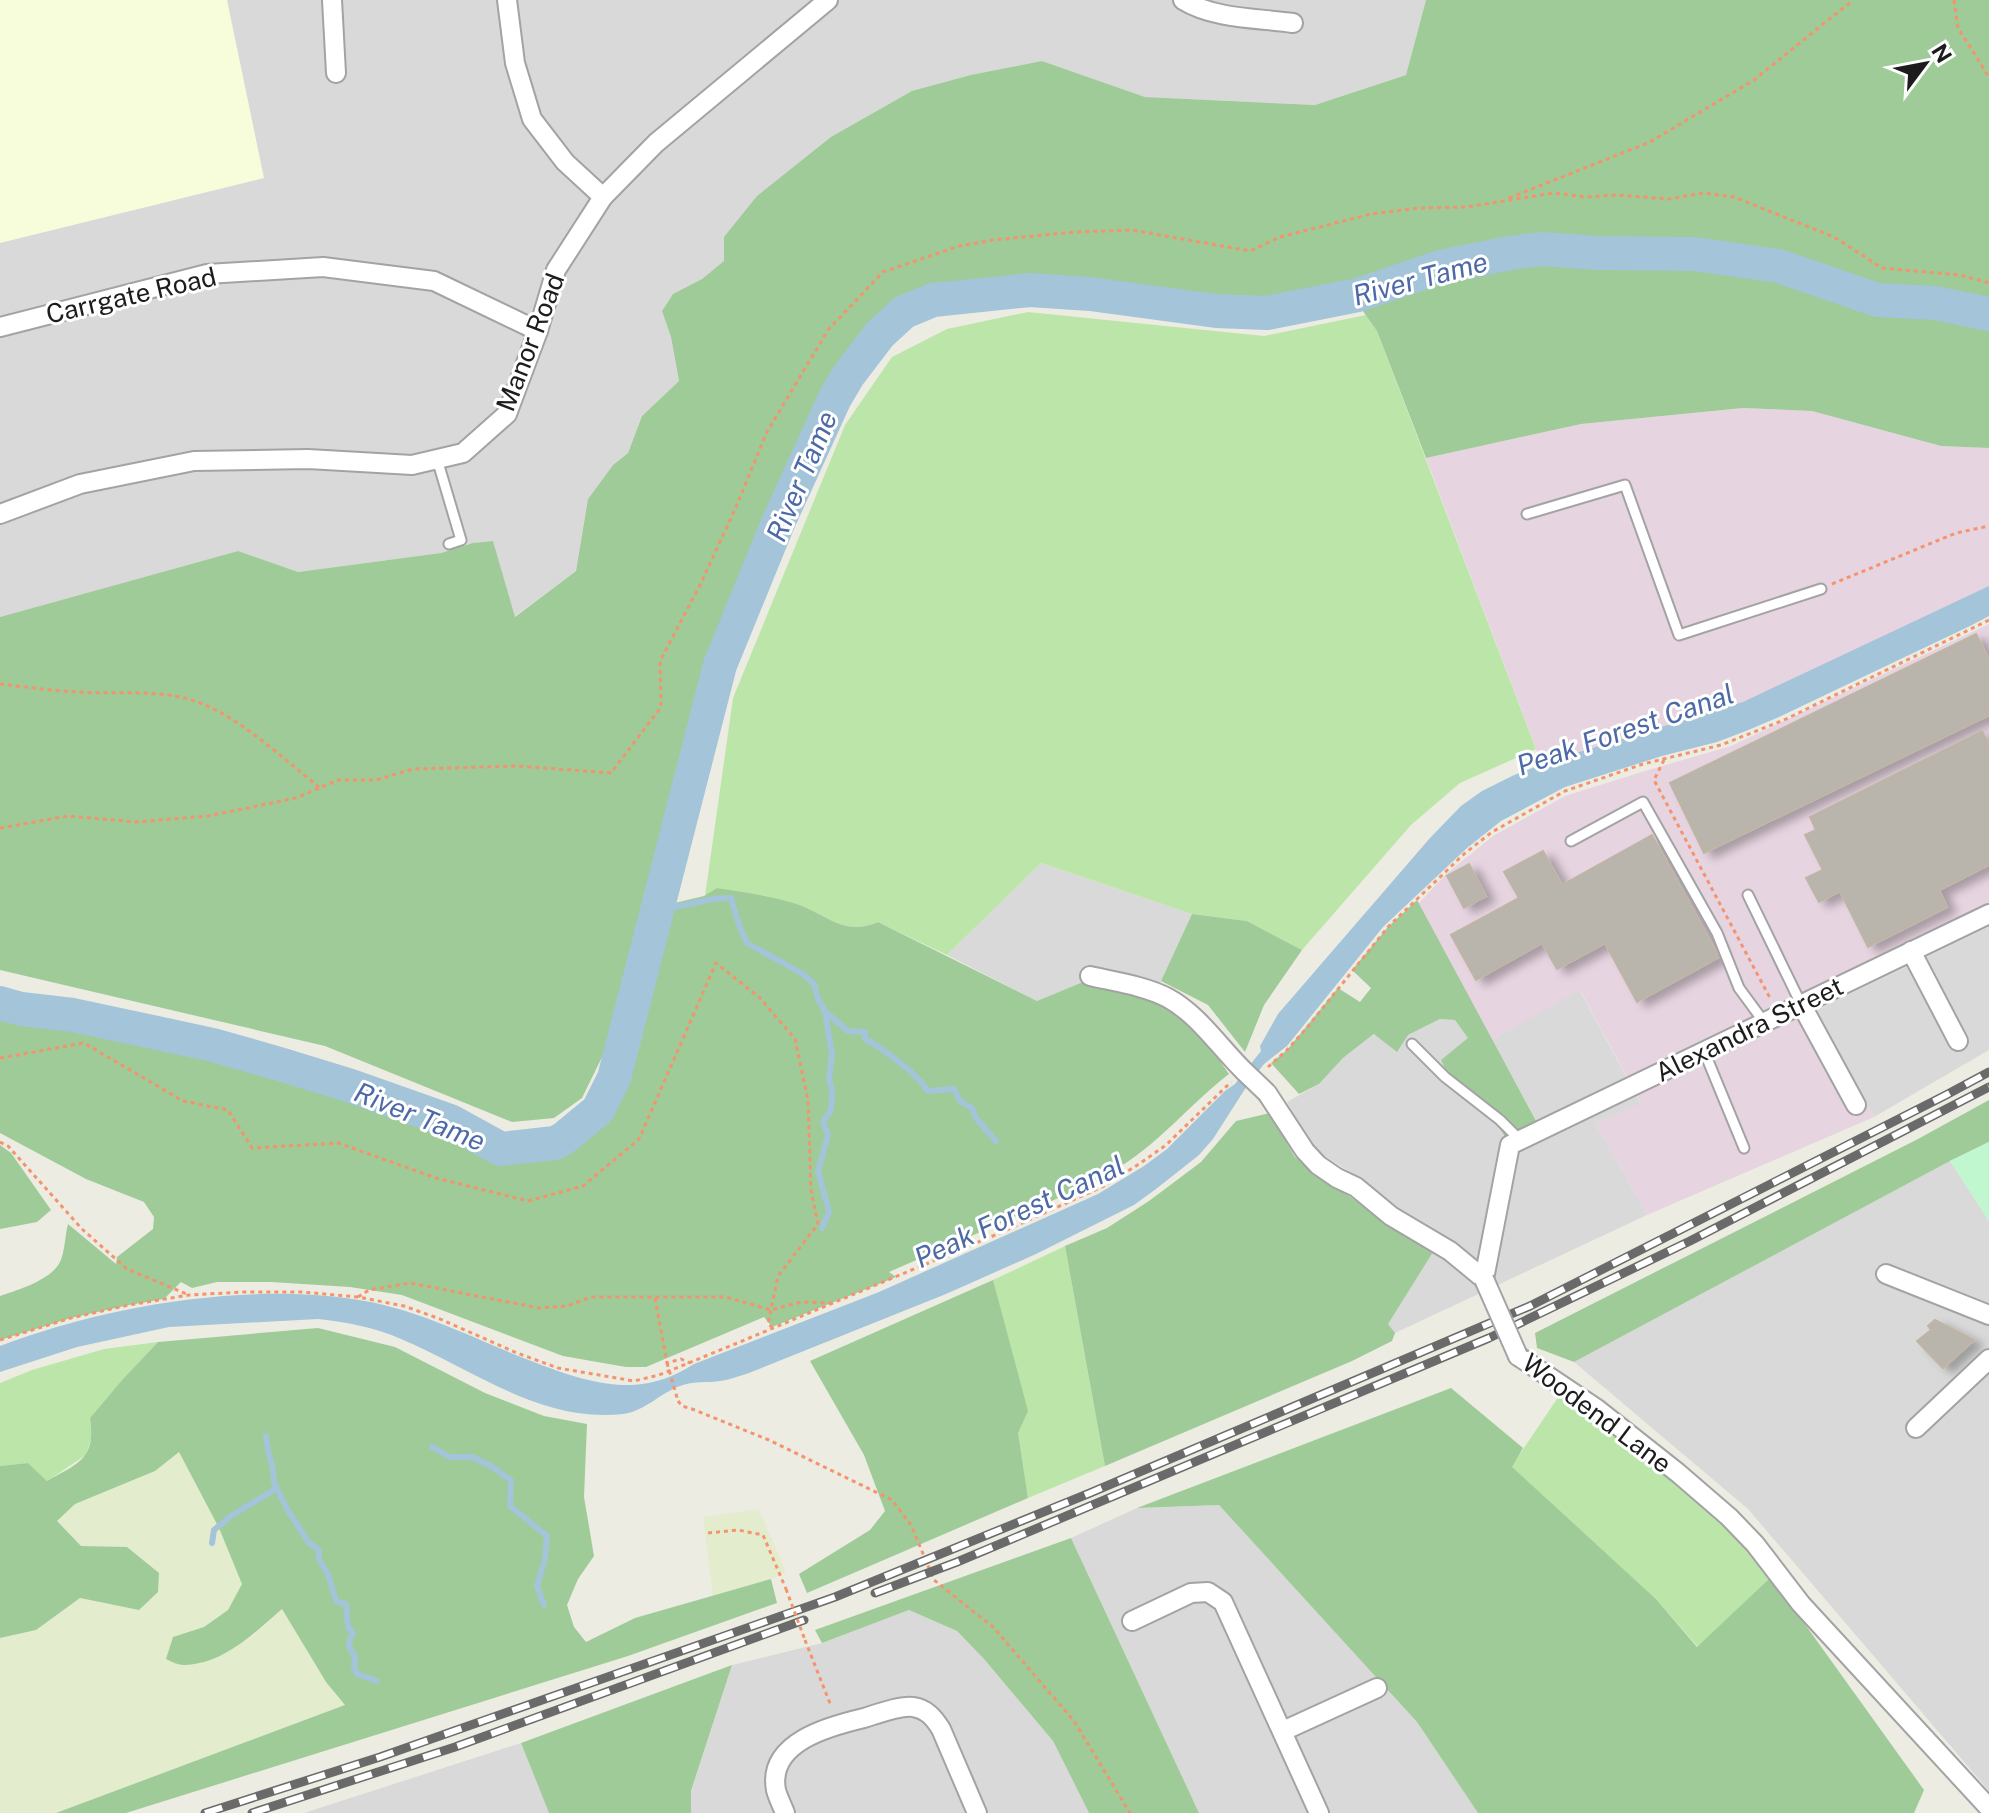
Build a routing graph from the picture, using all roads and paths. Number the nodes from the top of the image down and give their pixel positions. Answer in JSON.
{"nodes":[{"id":1,"x":332,"y":0,"type":"edge"},
{"id":2,"x":507,"y":0,"type":"edge"},
{"id":3,"x":828,"y":0,"type":"edge"},
{"id":4,"x":1183,"y":0,"type":"edge"},
{"id":5,"x":1853,"y":0,"type":"edge"},
{"id":6,"x":1954,"y":0,"type":"edge"},
{"id":7,"x":1293,"y":23,"type":"dead end"},
{"id":8,"x":336,"y":73,"type":"dead end"},
{"id":9,"x":1989,"y":77,"type":"edge"},
{"id":10,"x":603,"y":197,"type":"junction"},
{"id":11,"x":1501,"y":201,"type":"junction"},
{"id":12,"x":1989,"y":283,"type":"edge"},
{"id":13,"x":0,"y":327,"type":"edge"},
{"id":14,"x":538,"y":331,"type":"junction"},
{"id":15,"x":437,"y":459,"type":"junction"},
{"id":16,"x":0,"y":514,"type":"edge"},
{"id":17,"x":1527,"y":514,"type":"dead end"},
{"id":18,"x":1989,"y":526,"type":"edge"},
{"id":19,"x":449,"y":544,"type":"dead end"},
{"id":20,"x":1821,"y":589,"type":"joint"},
{"id":21,"x":0,"y":684,"type":"edge"},
{"id":22,"x":1665,"y":758,"type":"dead end"},
{"id":23,"x":320,"y":788,"type":"junction"},
{"id":24,"x":0,"y":828,"type":"edge"},
{"id":25,"x":1571,"y":841,"type":"dead end"},
{"id":26,"x":1748,"y":895,"type":"dead end"},
{"id":27,"x":1989,"y":914,"type":"edge"},
{"id":28,"x":1911,"y":951,"type":"junction"},
{"id":29,"x":1090,"y":976,"type":"dead end"},
{"id":30,"x":1801,"y":1004,"type":"junction"},
{"id":31,"x":1772,"y":1019,"type":"junction"},
{"id":32,"x":1958,"y":1041,"type":"dead end"},
{"id":33,"x":1412,"y":1044,"type":"dead end"},
{"id":34,"x":1704,"y":1051,"type":"junction"},
{"id":35,"x":0,"y":1058,"type":"edge"},
{"id":36,"x":1234,"y":1070,"type":"junction"},
{"id":37,"x":1856,"y":1105,"type":"dead end"},
{"id":38,"x":0,"y":1142,"type":"edge"},
{"id":39,"x":1515,"y":1143,"type":"junction"},
{"id":40,"x":1744,"y":1148,"type":"dead end"},
{"id":41,"x":1886,"y":1274,"type":"dead end"},
{"id":42,"x":1484,"y":1279,"type":"junction"},
{"id":43,"x":189,"y":1295,"type":"junction"},
{"id":44,"x":358,"y":1297,"type":"junction"},
{"id":45,"x":655,"y":1298,"type":"junction"},
{"id":46,"x":834,"y":1303,"type":"junction"},
{"id":47,"x":771,"y":1310,"type":"junction"},
{"id":48,"x":1989,"y":1315,"type":"edge"},
{"id":49,"x":772,"y":1327,"type":"junction"},
{"id":50,"x":0,"y":1340,"type":"edge"},
{"id":51,"x":1989,"y":1359,"type":"edge"},
{"id":52,"x":667,"y":1363,"type":"junction"},
{"id":53,"x":690,"y":1363,"type":"junction"},
{"id":54,"x":1916,"y":1428,"type":"dead end"},
{"id":55,"x":708,"y":1533,"type":"dead end"},
{"id":56,"x":1132,"y":1621,"type":"dead end"},
{"id":57,"x":1377,"y":1688,"type":"dead end"},
{"id":58,"x":839,"y":1724,"type":"junction"},
{"id":59,"x":1283,"y":1731,"type":"junction"},
{"id":60,"x":1980,"y":1807,"type":"edge"},
{"id":61,"x":785,"y":1813,"type":"edge"},
{"id":62,"x":977,"y":1813,"type":"edge"},
{"id":63,"x":1130,"y":1813,"type":"edge"},
{"id":64,"x":1319,"y":1813,"type":"edge"}],
"edges":[{"from":1,"to":8,"type":"street"},
{"from":2,"to":10,"type":"street"},
{"from":3,"to":10,"type":"street","name":"Manor Road"},
{"from":4,"to":7,"type":"street"},
{"from":5,"to":11,"type":"path"},
{"from":6,"to":9,"type":"path"},
{"from":10,"to":14,"type":"street","name":"Manor Road"},
{"from":11,"to":12,"type":"path"},
{"from":11,"to":23,"type":"path"},
{"from":13,"to":14,"type":"street","name":"Carrgate Road"},
{"from":14,"to":15,"type":"street","name":"Manor Road"},
{"from":15,"to":16,"type":"street","name":"Manor Road"},
{"from":15,"to":19,"type":"lane"},
{"from":17,"to":20,"type":"lane"},
{"from":18,"to":20,"type":"path"},
{"from":21,"to":23,"type":"path"},
{"from":22,"to":31,"type":"path"},
{"from":23,"to":24,"type":"path"},
{"from":25,"to":31,"type":"lane"},
{"from":26,"to":30,"type":"lane"},
{"from":27,"to":28,"type":"street","name":"Alexandra Street"},
{"from":28,"to":30,"type":"street","name":"Alexandra Street"},
{"from":28,"to":32,"type":"street"},
{"from":29,"to":36,"type":"street","name":"Woodend Lane"},
{"from":30,"to":31,"type":"street","name":"Alexandra Street"},
{"from":30,"to":37,"type":"street"},
{"from":31,"to":34,"type":"street","name":"Alexandra Street"},
{"from":33,"to":39,"type":"lane"},
{"from":34,"to":39,"type":"street","name":"Alexandra Street"},
{"from":34,"to":40,"type":"lane"},
{"from":35,"to":47,"type":"path"},
{"from":36,"to":42,"type":"street","name":"Woodend Lane","bridge":true},
{"from":36,"to":46,"type":"path"},
{"from":38,"to":43,"type":"path"},
{"from":39,"to":42,"type":"street"},
{"from":41,"to":48,"type":"street"},
{"from":42,"to":60,"type":"street","name":"Woodend Lane","bridge":true},
{"from":43,"to":44,"type":"path"},
{"from":43,"to":50,"type":"path"},
{"from":44,"to":45,"type":"path"},
{"from":44,"to":53,"type":"path"},
{"from":45,"to":47,"type":"path"},
{"from":45,"to":52,"type":"path"},
{"from":46,"to":47,"type":"path"},
{"from":46,"to":49,"type":"path"},
{"from":47,"to":49,"type":"path"},
{"from":49,"to":53,"type":"path"},
{"from":51,"to":54,"type":"street"},
{"from":52,"to":53,"type":"path"},
{"from":52,"to":63,"type":"path","bridge":true},
{"from":55,"to":58,"type":"path","bridge":true},
{"from":56,"to":59,"type":"street"},
{"from":57,"to":59,"type":"street"},
{"from":58,"to":61,"type":"street"},
{"from":58,"to":62,"type":"street"},
{"from":59,"to":64,"type":"street"}]}
